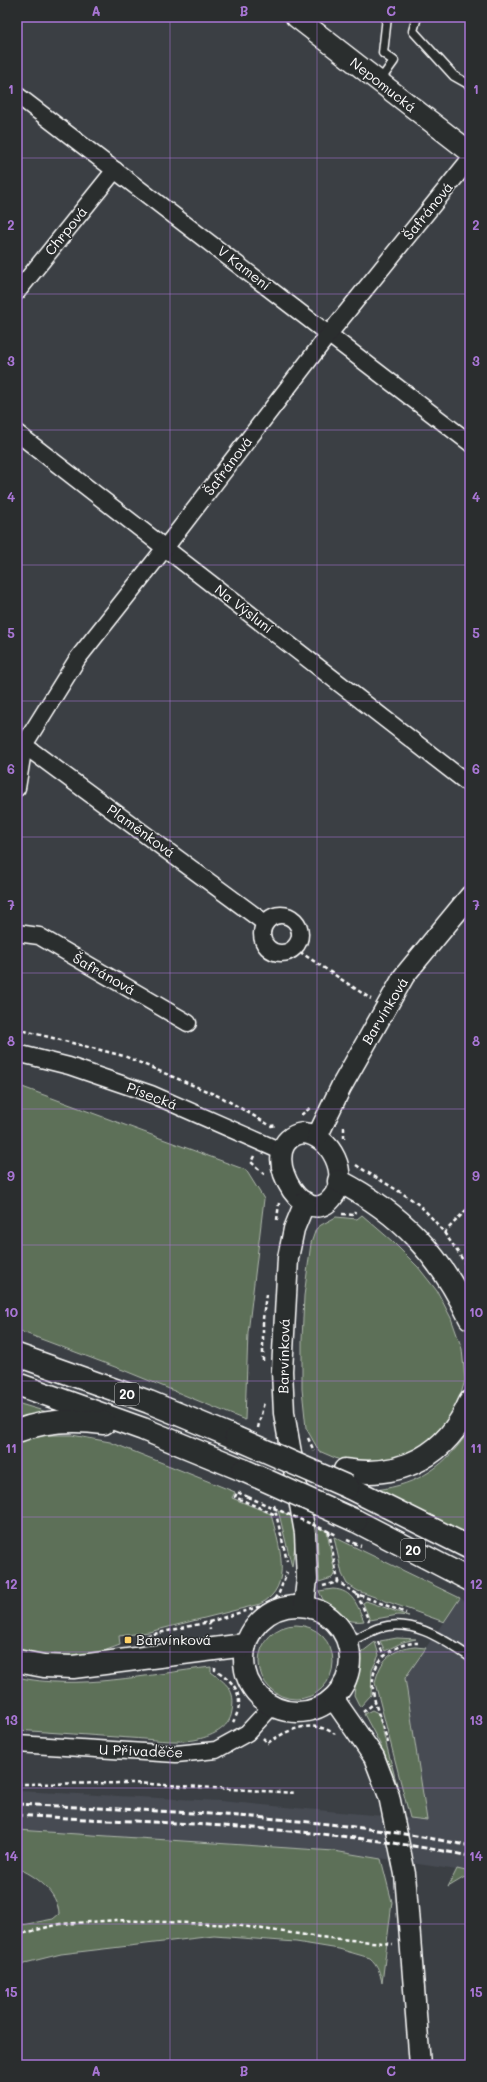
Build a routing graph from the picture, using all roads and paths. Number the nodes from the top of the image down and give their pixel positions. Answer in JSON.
{"nodes":[{"id":1,"x":296,"y":17,"type":"edge"},
{"id":2,"x":387,"y":17,"type":"edge"},
{"id":3,"x":417,"y":17,"type":"edge"},
{"id":4,"x":379,"y":82,"type":"junction"},
{"id":5,"x":470,"y":84,"type":"edge"},
{"id":6,"x":17,"y":95,"type":"edge"},
{"id":7,"x":470,"y":152,"type":"edge"},
{"id":8,"x":470,"y":159,"type":"edge"},
{"id":9,"x":116,"y":170,"type":"junction"},
{"id":10,"x":17,"y":292,"type":"edge"},
{"id":11,"x":329,"y":334,"type":"junction"},
{"id":12,"x":17,"y":434,"type":"edge"},
{"id":13,"x":470,"y":443,"type":"edge"},
{"id":14,"x":165,"y":548,"type":"junction"},
{"id":15,"x":20,"y":742,"type":"edge"},
{"id":16,"x":470,"y":785,"type":"edge"},
{"id":17,"x":17,"y":788,"type":"edge"},
{"id":18,"x":470,"y":896,"type":"edge"},
{"id":19,"x":265,"y":923,"type":"junction"},
{"id":20,"x":17,"y":933,"type":"edge"},
{"id":21,"x":294,"y":948,"type":"junction"},
{"id":22,"x":385,"y":1009,"type":"junction"},
{"id":23,"x":188,"y":1023,"type":"dead end"},
{"id":24,"x":17,"y":1029,"type":"edge"},
{"id":25,"x":17,"y":1053,"type":"edge"},
{"id":26,"x":327,"y":1117,"type":"junction"},
{"id":27,"x":298,"y":1118,"type":"dead end"},
{"id":28,"x":278,"y":1125,"type":"dead end"},
{"id":29,"x":271,"y":1126,"type":"junction"},
{"id":30,"x":317,"y":1137,"type":"junction"},
{"id":31,"x":262,"y":1143,"type":"junction"},
{"id":32,"x":344,"y":1144,"type":"dead end"},
{"id":33,"x":283,"y":1152,"type":"junction"},
{"id":34,"x":355,"y":1165,"type":"dead end"},
{"id":35,"x":268,"y":1177,"type":"dead end"},
{"id":36,"x":339,"y":1181,"type":"junction"},
{"id":37,"x":367,"y":1185,"type":"junction"},
{"id":38,"x":279,"y":1200,"type":"dead end"},
{"id":39,"x":305,"y":1202,"type":"junction"},
{"id":40,"x":470,"y":1206,"type":"edge"},
{"id":41,"x":339,"y":1214,"type":"dead end"},
{"id":42,"x":276,"y":1223,"type":"dead end"},
{"id":43,"x":444,"y":1233,"type":"junction"},
{"id":44,"x":470,"y":1272,"type":"edge"},
{"id":45,"x":267,"y":1290,"type":"dead end"},
{"id":46,"x":470,"y":1318,"type":"edge"},
{"id":47,"x":17,"y":1355,"type":"edge"},
{"id":48,"x":263,"y":1364,"type":"dead end"},
{"id":49,"x":17,"y":1384,"type":"edge"},
{"id":50,"x":265,"y":1398,"type":"dead end"},
{"id":51,"x":470,"y":1402,"type":"edge"},
{"id":52,"x":143,"y":1429,"type":"junction"},
{"id":53,"x":17,"y":1430,"type":"edge"},
{"id":54,"x":257,"y":1433,"type":"dead end"},
{"id":55,"x":307,"y":1437,"type":"dead end"},
{"id":56,"x":316,"y":1455,"type":"dead end"},
{"id":57,"x":346,"y":1478,"type":"junction"},
{"id":58,"x":274,"y":1506,"type":"dead end"},
{"id":59,"x":276,"y":1515,"type":"junction"},
{"id":60,"x":329,"y":1530,"type":"dead end"},
{"id":61,"x":361,"y":1546,"type":"dead end"},
{"id":62,"x":470,"y":1548,"type":"edge"},
{"id":63,"x":470,"y":1580,"type":"edge"},
{"id":64,"x":304,"y":1606,"type":"junction"},
{"id":65,"x":407,"y":1613,"type":"dead end"},
{"id":66,"x":209,"y":1622,"type":"junction"},
{"id":67,"x":135,"y":1639,"type":"dead end"},
{"id":68,"x":348,"y":1642,"type":"junction"},
{"id":69,"x":245,"y":1645,"type":"junction"},
{"id":70,"x":213,"y":1649,"type":"junction"},
{"id":71,"x":470,"y":1657,"type":"edge"},
{"id":72,"x":17,"y":1661,"type":"edge"},
{"id":73,"x":333,"y":1698,"type":"junction"},
{"id":74,"x":272,"y":1706,"type":"junction"},
{"id":75,"x":235,"y":1717,"type":"junction"},
{"id":76,"x":229,"y":1726,"type":"dead end"},
{"id":77,"x":251,"y":1729,"type":"junction"},
{"id":78,"x":338,"y":1737,"type":"dead end"},
{"id":79,"x":17,"y":1744,"type":"edge"},
{"id":80,"x":17,"y":1784,"type":"edge"},
{"id":81,"x":296,"y":1793,"type":"dead end"},
{"id":82,"x":17,"y":1935,"type":"edge"},
{"id":83,"x":411,"y":1946,"type":"junction"},
{"id":84,"x":420,"y":2065,"type":"edge"}],
"edges":[{"from":1,"to":4,"type":"street","name":"Nepomucká"},
{"from":2,"to":4,"type":"lane"},
{"from":3,"to":5,"type":"lane"},
{"from":4,"to":7,"type":"street","name":"Nepomucká"},
{"from":6,"to":9,"type":"street","name":"V Kamení"},
{"from":8,"to":11,"type":"street","name":"Šafránová"},
{"from":9,"to":10,"type":"street","name":"Chrpová"},
{"from":9,"to":11,"type":"street","name":"V Kamení"},
{"from":11,"to":13,"type":"street","name":"V Kamení"},
{"from":11,"to":14,"type":"street","name":"Šafránová"},
{"from":12,"to":14,"type":"street","name":"Na Výsluní"},
{"from":14,"to":15,"type":"street","name":"Šafránová"},
{"from":14,"to":16,"type":"street","name":"Na Výsluní"},
{"from":15,"to":17,"type":"street","name":"Šafránová"},
{"from":15,"to":19,"type":"street","name":"Plaménková"},
{"from":18,"to":22,"type":"street","name":"Barvínková"},
{"from":19,"to":21,"type":"street"},
{"from":19,"to":21,"type":"street"},
{"from":20,"to":23,"type":"street","name":"Šafránová"},
{"from":21,"to":22,"type":"path"},
{"from":22,"to":26,"type":"street","name":"Barvínková"},
{"from":24,"to":29,"type":"path"},
{"from":25,"to":31,"type":"street","name":"Písecká"},
{"from":26,"to":27,"type":"path"},
{"from":26,"to":30,"type":"street","name":"Barvínková"},
{"from":26,"to":32,"type":"path"},
{"from":28,"to":29,"type":"path"},
{"from":29,"to":31,"type":"path"},
{"from":30,"to":33,"type":"street"},
{"from":30,"to":36,"type":"street"},
{"from":31,"to":33,"type":"street","name":"Písecká"},
{"from":31,"to":35,"type":"path"},
{"from":33,"to":39,"type":"street"},
{"from":34,"to":37,"type":"path"},
{"from":36,"to":37,"type":"highway"},
{"from":36,"to":39,"type":"street"},
{"from":37,"to":41,"type":"path"},
{"from":37,"to":43,"type":"path"},
{"from":37,"to":46,"type":"highway"},
{"from":38,"to":42,"type":"path"},
{"from":39,"to":64,"type":"street","name":"Barvínková"},
{"from":40,"to":43,"type":"path"},
{"from":43,"to":44,"type":"path"},
{"from":45,"to":48,"type":"path"},
{"from":47,"to":57,"type":"highway","number":"20","bridge":true},
{"from":49,"to":52,"type":"highway","number":"20"},
{"from":50,"to":54,"type":"path"},
{"from":51,"to":57,"type":"highway"},
{"from":52,"to":53,"type":"highway"},
{"from":52,"to":63,"type":"highway","number":"20","bridge":true},
{"from":55,"to":56,"type":"path"},
{"from":57,"to":62,"type":"highway","number":"20"},
{"from":58,"to":59,"type":"path"},
{"from":59,"to":61,"type":"path","bridge":true},
{"from":59,"to":66,"type":"path"},
{"from":60,"to":65,"type":"path"},
{"from":64,"to":68,"type":"street"},
{"from":64,"to":69,"type":"street"},
{"from":66,"to":67,"type":"path"},
{"from":66,"to":70,"type":"path"},
{"from":68,"to":71,"type":"lane"},
{"from":68,"to":73,"type":"street"},
{"from":69,"to":70,"type":"highway"},
{"from":69,"to":74,"type":"street"},
{"from":70,"to":72,"type":"highway"},
{"from":70,"to":75,"type":"path"},
{"from":73,"to":74,"type":"street"},
{"from":73,"to":83,"type":"street"},
{"from":74,"to":77,"type":"street","name":"U Přivaděče"},
{"from":75,"to":76,"type":"path"},
{"from":75,"to":77,"type":"path"},
{"from":77,"to":78,"type":"path"},
{"from":77,"to":79,"type":"street","name":"U Přivaděče"},
{"from":80,"to":81,"type":"path"},
{"from":82,"to":83,"type":"path"},
{"from":83,"to":84,"type":"street"}]}
